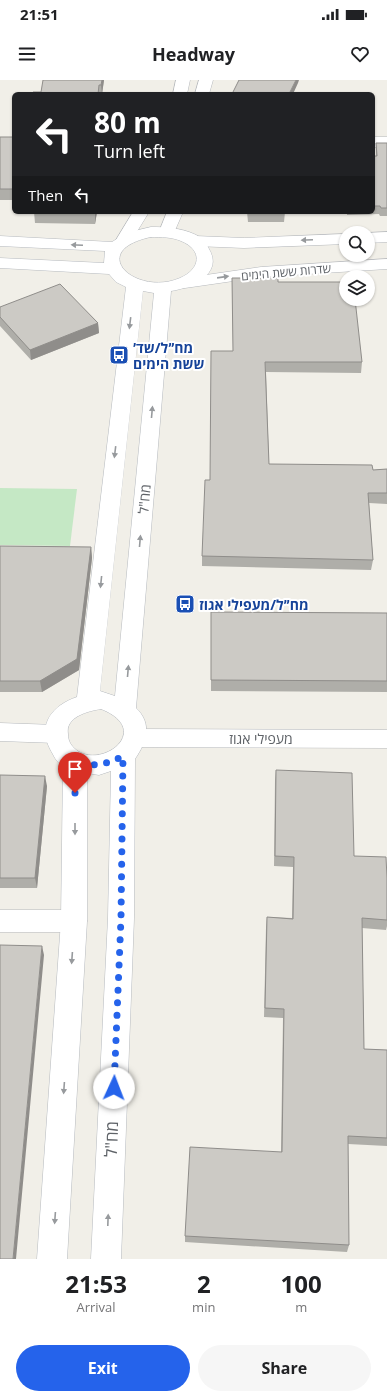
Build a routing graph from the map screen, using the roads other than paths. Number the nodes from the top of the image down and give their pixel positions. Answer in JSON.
{"nodes":[{"id":1,"x":183,"y":80,"type":"edge"},
{"id":2,"x":206,"y":80,"type":"edge"},
{"id":3,"x":180,"y":92,"type":"edge"},
{"id":4,"x":203,"y":92,"type":"edge"},
{"id":5,"x":375,"y":142,"type":"edge"},
{"id":6,"x":387,"y":142,"type":"edge"},
{"id":7,"x":140,"y":214,"type":"edge"},
{"id":8,"x":174,"y":214,"type":"edge"},
{"id":9,"x":167,"y":232,"type":"junction"},
{"id":10,"x":387,"y":237,"type":"edge"},
{"id":11,"x":375,"y":238,"type":"edge"},
{"id":12,"x":339,"y":239,"type":"edge"},
{"id":13,"x":0,"y":241,"type":"edge"},
{"id":14,"x":194,"y":241,"type":"junction"},
{"id":15,"x":120,"y":244,"type":"junction"},
{"id":16,"x":0,"y":263,"type":"edge"},
{"id":17,"x":387,"y":264,"type":"edge"},
{"id":18,"x":113,"y":269,"type":"junction"},
{"id":19,"x":185,"y":283,"type":"junction"},
{"id":20,"x":134,"y":284,"type":"junction"},
{"id":21,"x":163,"y":288,"type":"junction"},
{"id":22,"x":88,"y":701,"type":"junction"},
{"id":23,"x":125,"y":709,"type":"junction"},
{"id":24,"x":0,"y":732,"type":"edge"},
{"id":25,"x":56,"y":734,"type":"junction"},
{"id":26,"x":387,"y":739,"type":"edge"},
{"id":27,"x":129,"y":747,"type":"junction"},
{"id":28,"x":75,"y":762,"type":"junction"},
{"id":29,"x":74,"y":920,"type":"junction"},
{"id":30,"x":0,"y":921,"type":"edge"},
{"id":31,"x":52,"y":1259,"type":"edge"},
{"id":32,"x":106,"y":1259,"type":"edge"}],
"edges":[{"from":1,"to":3,"type":"street"},
{"from":2,"to":4,"type":"street"},
{"from":5,"to":6,"type":"street"},
{"from":7,"to":15,"type":"street"},
{"from":8,"to":9,"type":"street"},
{"from":9,"to":14,"type":"street"},
{"from":9,"to":15,"type":"street"},
{"from":10,"to":11,"type":"street"},
{"from":12,"to":14,"type":"street","one_way":true},
{"from":15,"to":13,"type":"street","one_way":true},
{"from":14,"to":19,"type":"street"},
{"from":15,"to":18,"type":"street"},
{"from":16,"to":18,"type":"street"},
{"from":19,"to":17,"type":"street","name":"שדרות ששת הימים","one_way":true},
{"from":18,"to":20,"type":"street"},
{"from":19,"to":21,"type":"street"},
{"from":20,"to":21,"type":"street"},
{"from":20,"to":22,"type":"street","one_way":true},
{"from":23,"to":21,"type":"street","name":"מח\"ל","one_way":true},
{"from":22,"to":23,"type":"street"},
{"from":22,"to":25,"type":"street"},
{"from":23,"to":27,"type":"street"},
{"from":24,"to":25,"type":"street"},
{"from":25,"to":28,"type":"street"},
{"from":26,"to":27,"type":"street","name":"מעפילי אגוז"},
{"from":27,"to":28,"type":"street"},
{"from":32,"to":27,"type":"street","name":"מח\"ל","one_way":true},
{"from":28,"to":29,"type":"street","one_way":true},
{"from":29,"to":30,"type":"street"},
{"from":29,"to":31,"type":"street","one_way":true}]}
